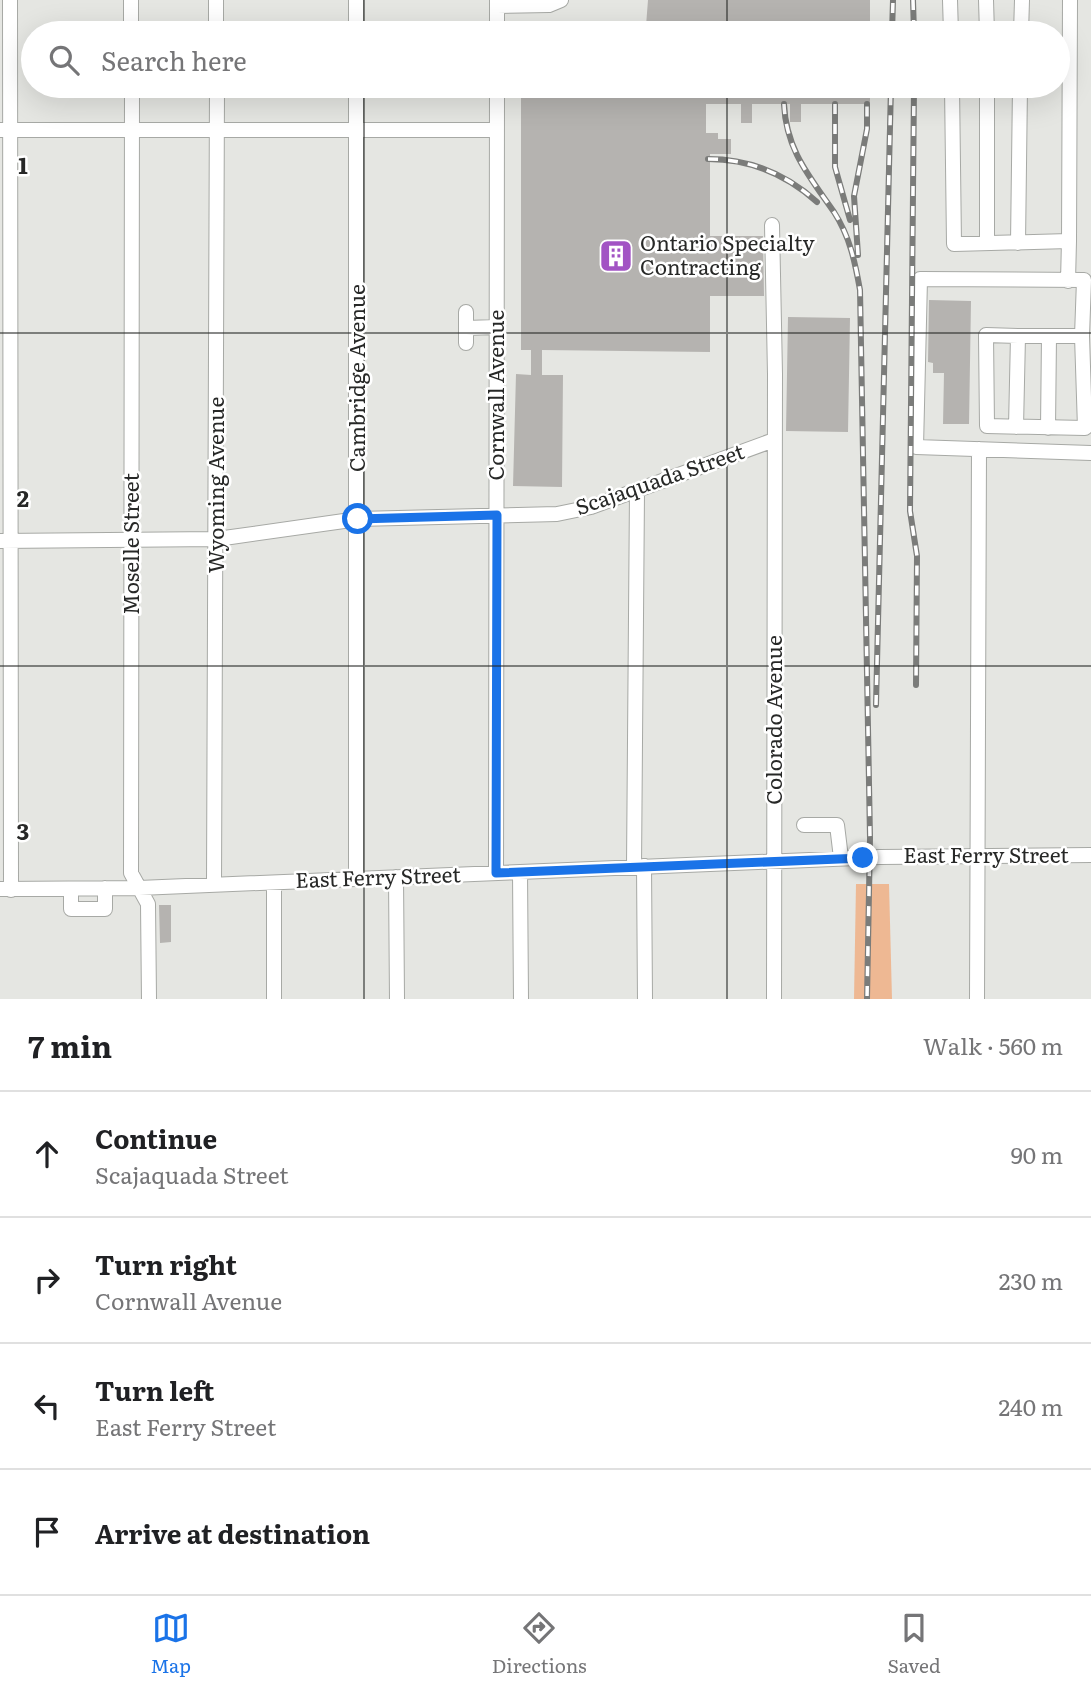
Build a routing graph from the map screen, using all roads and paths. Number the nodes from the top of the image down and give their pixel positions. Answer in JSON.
{"nodes":[{"id":1,"x":9,"y":0,"type":"edge"},
{"id":2,"x":131,"y":0,"type":"edge"},
{"id":3,"x":216,"y":0,"type":"edge"},
{"id":4,"x":356,"y":0,"type":"edge"},
{"id":5,"x":561,"y":0,"type":"edge"},
{"id":6,"x":950,"y":0,"type":"edge"},
{"id":7,"x":986,"y":0,"type":"edge"},
{"id":8,"x":1022,"y":0,"type":"edge"},
{"id":9,"x":1070,"y":0,"type":"edge"},
{"id":10,"x":497,"y":3,"type":"edge"},
{"id":11,"x":525,"y":3,"type":"edge"},
{"id":12,"x":131,"y":21,"type":"edge"},
{"id":13,"x":216,"y":21,"type":"edge"},
{"id":14,"x":356,"y":21,"type":"edge"},
{"id":15,"x":497,"y":21,"type":"edge"},
{"id":16,"x":951,"y":21,"type":"edge"},
{"id":17,"x":986,"y":21,"type":"edge"},
{"id":18,"x":1021,"y":21,"type":"edge"},
{"id":19,"x":1070,"y":21,"type":"edge"},
{"id":20,"x":132,"y":98,"type":"edge"},
{"id":21,"x":217,"y":98,"type":"edge"},
{"id":22,"x":356,"y":98,"type":"edge"},
{"id":23,"x":497,"y":98,"type":"edge"},
{"id":24,"x":952,"y":98,"type":"edge"},
{"id":25,"x":987,"y":98,"type":"edge"},
{"id":26,"x":1020,"y":98,"type":"edge"},
{"id":27,"x":1070,"y":98,"type":"edge"},
{"id":28,"x":6,"y":130,"type":"edge"},
{"id":29,"x":357,"y":130,"type":"junction"},
{"id":30,"x":497,"y":130,"type":"junction"},
{"id":31,"x":133,"y":131,"type":"junction"},
{"id":32,"x":217,"y":131,"type":"junction"},
{"id":33,"x":772,"y":225,"type":"dead end"},
{"id":34,"x":1069,"y":241,"type":"junction"},
{"id":35,"x":987,"y":243,"type":"junction"},
{"id":36,"x":1018,"y":243,"type":"junction"},
{"id":37,"x":1068,"y":281,"type":"junction"},
{"id":38,"x":466,"y":312,"type":"dead end"},
{"id":39,"x":497,"y":327,"type":"junction"},
{"id":40,"x":466,"y":328,"type":"junction"},
{"id":41,"x":1018,"y":336,"type":"junction"},
{"id":42,"x":1049,"y":336,"type":"junction"},
{"id":43,"x":1082,"y":336,"type":"junction"},
{"id":44,"x":466,"y":343,"type":"dead end"},
{"id":45,"x":1016,"y":427,"type":"junction"},
{"id":46,"x":1048,"y":428,"type":"junction"},
{"id":47,"x":774,"y":440,"type":"junction"},
{"id":48,"x":979,"y":449,"type":"junction"},
{"id":49,"x":1091,"y":453,"type":"edge"},
{"id":50,"x":637,"y":491,"type":"junction"},
{"id":51,"x":497,"y":515,"type":"junction"},
{"id":52,"x":358,"y":519,"type":"junction"},
{"id":53,"x":217,"y":539,"type":"junction"},
{"id":54,"x":131,"y":540,"type":"junction"},
{"id":55,"x":6,"y":541,"type":"edge"},
{"id":56,"x":804,"y":825,"type":"dead end"},
{"id":57,"x":1091,"y":855,"type":"edge"},
{"id":58,"x":977,"y":856,"type":"junction"},
{"id":59,"x":841,"y":859,"type":"junction"},
{"id":60,"x":776,"y":860,"type":"junction"},
{"id":61,"x":639,"y":867,"type":"junction"},
{"id":62,"x":520,"y":872,"type":"junction"},
{"id":63,"x":496,"y":873,"type":"junction"},
{"id":64,"x":396,"y":877,"type":"junction"},
{"id":65,"x":356,"y":879,"type":"junction"},
{"id":66,"x":274,"y":883,"type":"junction"},
{"id":67,"x":214,"y":885,"type":"junction"},
{"id":68,"x":105,"y":888,"type":"junction"},
{"id":69,"x":139,"y":888,"type":"junction"},
{"id":70,"x":6,"y":889,"type":"edge"},
{"id":71,"x":71,"y":889,"type":"junction"},
{"id":72,"x":149,"y":999,"type":"edge"},
{"id":73,"x":274,"y":999,"type":"edge"},
{"id":74,"x":397,"y":999,"type":"edge"},
{"id":75,"x":521,"y":999,"type":"edge"},
{"id":76,"x":645,"y":999,"type":"edge"},
{"id":77,"x":774,"y":999,"type":"edge"},
{"id":78,"x":977,"y":999,"type":"edge"}],
"edges":[{"from":1,"to":28,"type":"street"},
{"from":2,"to":12,"type":"street"},
{"from":3,"to":13,"type":"street"},
{"from":4,"to":14,"type":"street"},
{"from":5,"to":11,"type":"street"},
{"from":6,"to":16,"type":"street"},
{"from":7,"to":17,"type":"street"},
{"from":8,"to":18,"type":"street"},
{"from":9,"to":19,"type":"street"},
{"from":10,"to":11,"type":"street"},
{"from":10,"to":15,"type":"street"},
{"from":20,"to":31,"type":"street","name":"Moselle Street"},
{"from":21,"to":32,"type":"street","name":"Wyoming Avenue"},
{"from":22,"to":29,"type":"street","name":"Cambridge Avenue"},
{"from":23,"to":30,"type":"street","name":"Cornwall Avenue"},
{"from":24,"to":35,"type":"street"},
{"from":25,"to":35,"type":"street"},
{"from":26,"to":36,"type":"street"},
{"from":27,"to":34,"type":"street"},
{"from":28,"to":31,"type":"street"},
{"from":28,"to":55,"type":"street"},
{"from":29,"to":30,"type":"street"},
{"from":29,"to":32,"type":"street"},
{"from":29,"to":52,"type":"street","name":"Cambridge Avenue"},
{"from":30,"to":39,"type":"street","name":"Cornwall Avenue"},
{"from":31,"to":32,"type":"street"},
{"from":31,"to":54,"type":"street","name":"Moselle Street"},
{"from":32,"to":53,"type":"street","name":"Wyoming Avenue"},
{"from":33,"to":47,"type":"street","name":"Colorado Avenue"},
{"from":34,"to":36,"type":"street"},
{"from":34,"to":37,"type":"street"},
{"from":35,"to":36,"type":"street"},
{"from":37,"to":43,"type":"street"},
{"from":37,"to":48,"type":"street"},
{"from":38,"to":40,"type":"street"},
{"from":39,"to":40,"type":"street"},
{"from":39,"to":51,"type":"street","name":"Cornwall Avenue"},
{"from":40,"to":44,"type":"street"},
{"from":41,"to":42,"type":"street"},
{"from":41,"to":45,"type":"street"},
{"from":41,"to":45,"type":"street"},
{"from":42,"to":43,"type":"street"},
{"from":42,"to":46,"type":"street"},
{"from":43,"to":46,"type":"street"},
{"from":45,"to":46,"type":"street"},
{"from":47,"to":50,"type":"street","name":"Scajaquada Street"},
{"from":47,"to":60,"type":"street","name":"Colorado Avenue"},
{"from":48,"to":49,"type":"street"},
{"from":48,"to":58,"type":"street"},
{"from":50,"to":51,"type":"street","name":"Scajaquada Street"},
{"from":50,"to":61,"type":"street"},
{"from":51,"to":52,"type":"street","name":"Scajaquada Street"},
{"from":51,"to":63,"type":"street","name":"Cornwall Avenue"},
{"from":52,"to":53,"type":"street","name":"Scajaquada Street"},
{"from":52,"to":65,"type":"street","name":"Cambridge Avenue"},
{"from":53,"to":54,"type":"street","name":"Scajaquada Street"},
{"from":53,"to":67,"type":"street","name":"Wyoming Avenue"},
{"from":54,"to":55,"type":"street","name":"Scajaquada Street"},
{"from":54,"to":69,"type":"street","name":"Moselle Street"},
{"from":55,"to":70,"type":"street"},
{"from":56,"to":59,"type":"street"},
{"from":57,"to":58,"type":"street","name":"East Ferry Street"},
{"from":58,"to":59,"type":"street","name":"East Ferry Street"},
{"from":58,"to":78,"type":"street"},
{"from":59,"to":60,"type":"street","name":"East Ferry Street"},
{"from":60,"to":61,"type":"street","name":"East Ferry Street"},
{"from":60,"to":77,"type":"street","name":"Colorado Avenue"},
{"from":61,"to":62,"type":"street","name":"East Ferry Street"},
{"from":61,"to":76,"type":"street"},
{"from":62,"to":63,"type":"street","name":"East Ferry Street"},
{"from":62,"to":75,"type":"street"},
{"from":63,"to":64,"type":"street","name":"East Ferry Street"},
{"from":64,"to":65,"type":"street","name":"East Ferry Street"},
{"from":64,"to":74,"type":"street"},
{"from":65,"to":66,"type":"street","name":"East Ferry Street"},
{"from":66,"to":67,"type":"street","name":"East Ferry Street"},
{"from":66,"to":73,"type":"street"},
{"from":67,"to":69,"type":"street","name":"East Ferry Street"},
{"from":68,"to":69,"type":"street","name":"East Ferry Street"},
{"from":68,"to":71,"type":"street","name":"East Ferry Street"},
{"from":68,"to":71,"type":"street"},
{"from":69,"to":72,"type":"street","name":"Moselle Street"},
{"from":70,"to":71,"type":"street","name":"East Ferry Street"}]}
